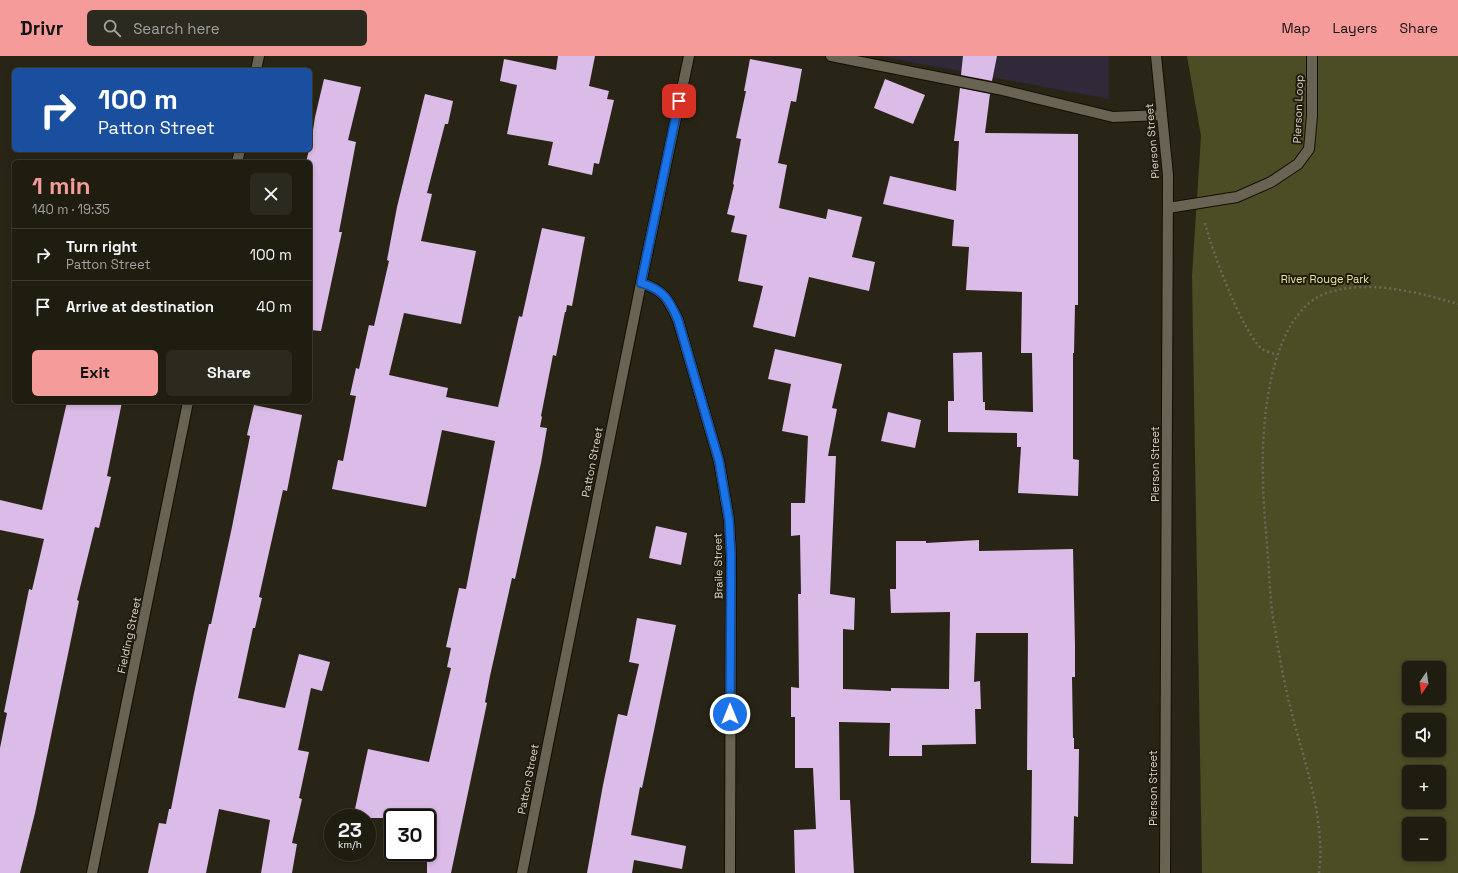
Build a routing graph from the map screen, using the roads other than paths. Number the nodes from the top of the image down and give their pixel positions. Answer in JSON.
{"nodes":[{"id":1,"x":259,"y":56,"type":"edge"},
{"id":2,"x":689,"y":56,"type":"edge"},
{"id":3,"x":831,"y":56,"type":"edge"},
{"id":4,"x":1156,"y":56,"type":"edge"},
{"id":5,"x":1312,"y":56,"type":"edge"},
{"id":6,"x":256,"y":68,"type":"edge"},
{"id":7,"x":1162,"y":115,"type":"junction"},
{"id":8,"x":1168,"y":208,"type":"junction"},
{"id":9,"x":641,"y":283,"type":"junction"},
{"id":10,"x":188,"y":404,"type":"edge"},
{"id":11,"x":92,"y":873,"type":"edge"},
{"id":12,"x":522,"y":873,"type":"edge"},
{"id":13,"x":730,"y":873,"type":"edge"},
{"id":14,"x":1164,"y":873,"type":"edge"}],
"edges":[{"from":1,"to":6,"type":"street"},
{"from":2,"to":9,"type":"street","name":"Patton Street"},
{"from":3,"to":7,"type":"street"},
{"from":4,"to":7,"type":"street","name":"Pierson Street"},
{"from":5,"to":8,"type":"street","name":"Pierson Loop"},
{"from":7,"to":8,"type":"street","name":"Pierson Street"},
{"from":8,"to":14,"type":"street","name":"Pierson Street"},
{"from":9,"to":12,"type":"street","name":"Patton Street"},
{"from":9,"to":13,"type":"street","name":"Braile Street"},
{"from":10,"to":11,"type":"street","name":"Fielding Street"}]}
